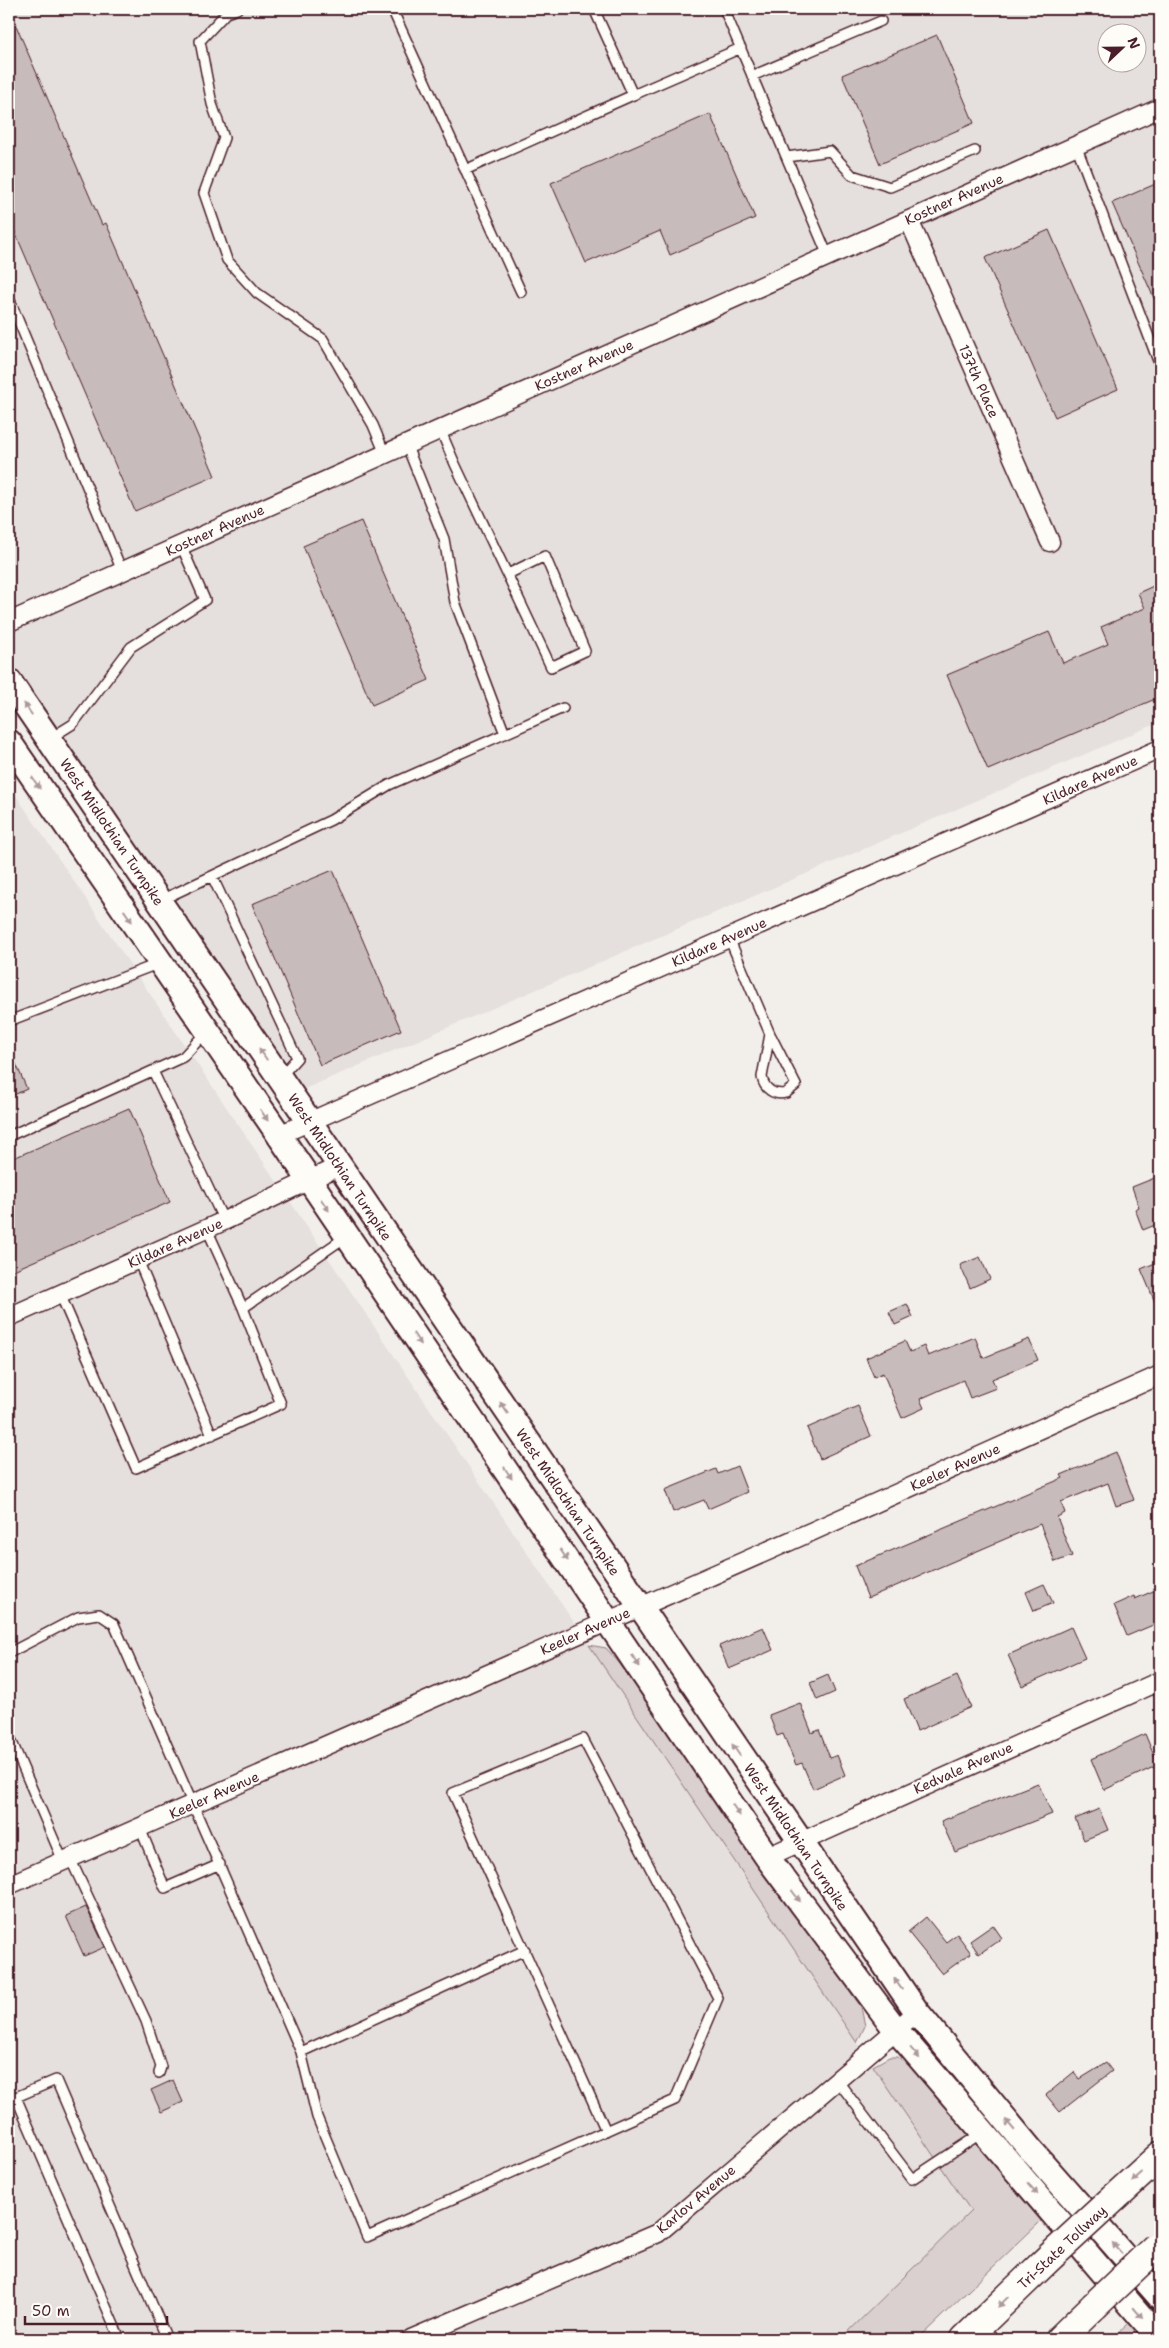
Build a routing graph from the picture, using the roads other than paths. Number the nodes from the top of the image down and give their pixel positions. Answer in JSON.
{"nodes":[{"id":1,"x":237,"y":9,"type":"edge"},
{"id":2,"x":392,"y":9,"type":"edge"},
{"id":3,"x":594,"y":9,"type":"edge"},
{"id":4,"x":724,"y":9,"type":"edge"},
{"id":5,"x":881,"y":21,"type":"dead end"},
{"id":6,"x":741,"y":48,"type":"junction"},
{"id":7,"x":752,"y":76,"type":"junction"},
{"id":8,"x":633,"y":95,"type":"junction"},
{"id":9,"x":1160,"y":108,"type":"edge"},
{"id":10,"x":1076,"y":145,"type":"junction"},
{"id":11,"x":975,"y":151,"type":"dead end"},
{"id":12,"x":787,"y":157,"type":"junction"},
{"id":13,"x":465,"y":170,"type":"junction"},
{"id":14,"x":908,"y":220,"type":"junction"},
{"id":15,"x":828,"y":256,"type":"junction"},
{"id":16,"x":521,"y":292,"type":"dead end"},
{"id":17,"x":9,"y":298,"type":"edge"},
{"id":18,"x":1160,"y":366,"type":"edge"},
{"id":19,"x":440,"y":429,"type":"junction"},
{"id":20,"x":406,"y":444,"type":"junction"},
{"id":21,"x":385,"y":454,"type":"junction"},
{"id":22,"x":1050,"y":542,"type":"dead end"},
{"id":23,"x":181,"y":545,"type":"junction"},
{"id":24,"x":122,"y":571,"type":"junction"},
{"id":25,"x":508,"y":574,"type":"junction"},
{"id":26,"x":9,"y":622,"type":"edge"},
{"id":27,"x":9,"y":681,"type":"edge"},
{"id":28,"x":563,"y":708,"type":"dead end"},
{"id":29,"x":505,"y":734,"type":"junction"},
{"id":30,"x":49,"y":740,"type":"junction"},
{"id":31,"x":9,"y":742,"type":"edge"},
{"id":32,"x":1160,"y":750,"type":"edge"},
{"id":33,"x":212,"y":876,"type":"junction"},
{"id":34,"x":159,"y":901,"type":"junction"},
{"id":35,"x":729,"y":938,"type":"junction"},
{"id":36,"x":160,"y":963,"type":"junction"},
{"id":37,"x":9,"y":1021,"type":"edge"},
{"id":38,"x":207,"y":1031,"type":"junction"},
{"id":39,"x":770,"y":1034,"type":"junction"},
{"id":40,"x":153,"y":1071,"type":"junction"},
{"id":41,"x":280,"y":1078,"type":"junction"},
{"id":42,"x":310,"y":1122,"type":"junction"},
{"id":43,"x":279,"y":1135,"type":"junction"},
{"id":44,"x":9,"y":1136,"type":"edge"},
{"id":45,"x":339,"y":1166,"type":"junction"},
{"id":46,"x":309,"y":1181,"type":"junction"},
{"id":47,"x":224,"y":1221,"type":"junction"},
{"id":48,"x":206,"y":1229,"type":"junction"},
{"id":49,"x":347,"y":1236,"type":"junction"},
{"id":50,"x":138,"y":1260,"type":"junction"},
{"id":51,"x":60,"y":1294,"type":"junction"},
{"id":52,"x":243,"y":1308,"type":"junction"},
{"id":53,"x":9,"y":1317,"type":"edge"},
{"id":54,"x":1160,"y":1375,"type":"edge"},
{"id":55,"x":212,"y":1435,"type":"junction"},
{"id":56,"x":640,"y":1607,"type":"junction"},
{"id":57,"x":609,"y":1621,"type":"junction"},
{"id":58,"x":9,"y":1652,"type":"edge"},
{"id":59,"x":1160,"y":1681,"type":"edge"},
{"id":60,"x":9,"y":1735,"type":"edge"},
{"id":61,"x":193,"y":1804,"type":"junction"},
{"id":62,"x":140,"y":1828,"type":"junction"},
{"id":63,"x":799,"y":1842,"type":"junction"},
{"id":64,"x":767,"y":1857,"type":"junction"},
{"id":65,"x":67,"y":1860,"type":"junction"},
{"id":66,"x":220,"y":1864,"type":"junction"},
{"id":67,"x":9,"y":1885,"type":"edge"},
{"id":68,"x":525,"y":1950,"type":"junction"},
{"id":69,"x":917,"y":2012,"type":"junction"},
{"id":70,"x":896,"y":2030,"type":"junction"},
{"id":71,"x":301,"y":2052,"type":"junction"},
{"id":72,"x":159,"y":2073,"type":"dead end"},
{"id":73,"x":837,"y":2080,"type":"junction"},
{"id":74,"x":12,"y":2098,"type":"edge"},
{"id":75,"x":606,"y":2131,"type":"junction"},
{"id":76,"x":983,"y":2132,"type":"junction"},
{"id":77,"x":1160,"y":2156,"type":"edge"},
{"id":78,"x":1158,"y":2245,"type":"edge"},
{"id":79,"x":1160,"y":2297,"type":"edge"},
{"id":80,"x":120,"y":2339,"type":"edge"},
{"id":81,"x":167,"y":2339,"type":"edge"},
{"id":82,"x":412,"y":2339,"type":"edge"},
{"id":83,"x":965,"y":2339,"type":"edge"},
{"id":84,"x":1060,"y":2339,"type":"edge"},
{"id":85,"x":1160,"y":2339,"type":"edge"}],
"edges":[{"from":1,"to":21,"type":"lane"},
{"from":2,"to":13,"type":"lane"},
{"from":3,"to":8,"type":"lane"},
{"from":4,"to":6,"type":"lane"},
{"from":5,"to":7,"type":"lane"},
{"from":6,"to":7,"type":"lane"},
{"from":6,"to":8,"type":"lane"},
{"from":7,"to":12,"type":"lane"},
{"from":8,"to":13,"type":"lane"},
{"from":9,"to":10,"type":"street","name":"Kostner Avenue"},
{"from":10,"to":14,"type":"street","name":"Kostner Avenue"},
{"from":10,"to":18,"type":"lane"},
{"from":11,"to":12,"type":"lane"},
{"from":12,"to":15,"type":"lane"},
{"from":13,"to":16,"type":"lane"},
{"from":14,"to":15,"type":"street","name":"Kostner Avenue"},
{"from":14,"to":22,"type":"street","name":"137th Place"},
{"from":15,"to":19,"type":"street","name":"Kostner Avenue"},
{"from":17,"to":24,"type":"lane"},
{"from":19,"to":20,"type":"street","name":"Kostner Avenue"},
{"from":19,"to":25,"type":"lane"},
{"from":20,"to":21,"type":"street","name":"Kostner Avenue"},
{"from":20,"to":29,"type":"lane"},
{"from":21,"to":23,"type":"street","name":"Kostner Avenue"},
{"from":23,"to":24,"type":"street","name":"Kostner Avenue"},
{"from":23,"to":30,"type":"lane"},
{"from":24,"to":26,"type":"street","name":"Kostner Avenue"},
{"from":25,"to":25,"type":"lane"},
{"from":30,"to":27,"type":"main road","name":"West Midlothian Turnpike","one_way":true},
{"from":28,"to":29,"type":"lane"},
{"from":29,"to":33,"type":"lane"},
{"from":30,"to":34,"type":"main road","name":"West Midlothian Turnpike"},
{"from":31,"to":36,"type":"main road","one_way":true},
{"from":32,"to":35,"type":"street","name":"Kildare Avenue"},
{"from":33,"to":34,"type":"lane"},
{"from":33,"to":41,"type":"lane"},
{"from":41,"to":34,"type":"main road","name":"West Midlothian Turnpike","one_way":true},
{"from":35,"to":39,"type":"lane"},
{"from":35,"to":42,"type":"street","name":"Kildare Avenue"},
{"from":36,"to":37,"type":"lane"},
{"from":36,"to":38,"type":"main road"},
{"from":38,"to":40,"type":"lane"},
{"from":38,"to":43,"type":"main road","one_way":true},
{"from":39,"to":39,"type":"lane"},
{"from":40,"to":44,"type":"lane"},
{"from":40,"to":47,"type":"lane"},
{"from":41,"to":42,"type":"main road","name":"West Midlothian Turnpike"},
{"from":42,"to":43,"type":"street","name":"Kildare Avenue"},
{"from":42,"to":45,"type":"main road","name":"West Midlothian Turnpike"},
{"from":43,"to":46,"type":"main road"},
{"from":45,"to":46,"type":"street","name":"Kildare Avenue"},
{"from":56,"to":45,"type":"main road","name":"West Midlothian Turnpike","one_way":true},
{"from":46,"to":47,"type":"street","name":"Kildare Avenue"},
{"from":46,"to":49,"type":"main road","one_way":true},
{"from":47,"to":48,"type":"street","name":"Kildare Avenue"},
{"from":48,"to":50,"type":"street","name":"Kildare Avenue"},
{"from":48,"to":52,"type":"lane"},
{"from":49,"to":52,"type":"lane"},
{"from":49,"to":57,"type":"main road","one_way":true},
{"from":50,"to":51,"type":"street","name":"Kildare Avenue"},
{"from":50,"to":55,"type":"lane"},
{"from":51,"to":53,"type":"street","name":"Kildare Avenue"},
{"from":51,"to":55,"type":"lane"},
{"from":52,"to":55,"type":"lane"},
{"from":54,"to":56,"type":"street","name":"Keeler Avenue"},
{"from":56,"to":57,"type":"street","name":"Keeler Avenue"},
{"from":63,"to":56,"type":"main road","name":"West Midlothian Turnpike","one_way":true},
{"from":57,"to":61,"type":"street","name":"Keeler Avenue"},
{"from":57,"to":64,"type":"main road","one_way":true},
{"from":58,"to":61,"type":"lane"},
{"from":59,"to":63,"type":"street","name":"Kedvale Avenue"},
{"from":60,"to":65,"type":"lane"},
{"from":61,"to":62,"type":"street","name":"Keeler Avenue"},
{"from":61,"to":66,"type":"lane"},
{"from":62,"to":65,"type":"street","name":"Keeler Avenue"},
{"from":62,"to":66,"type":"lane"},
{"from":63,"to":64,"type":"street","name":"Kedvale Avenue"},
{"from":69,"to":63,"type":"main road","name":"West Midlothian Turnpike","one_way":true},
{"from":64,"to":70,"type":"main road","one_way":true},
{"from":65,"to":67,"type":"street","name":"Keeler Avenue"},
{"from":65,"to":72,"type":"lane"},
{"from":66,"to":71,"type":"lane"},
{"from":68,"to":71,"type":"lane"},
{"from":68,"to":75,"type":"lane"},
{"from":68,"to":75,"type":"lane"},
{"from":69,"to":70,"type":"street","name":"Karlov Avenue"},
{"from":79,"to":69,"type":"main road","name":"West Midlothian Turnpike","one_way":true},
{"from":70,"to":73,"type":"street","name":"Karlov Avenue"},
{"from":70,"to":76,"type":"main road","one_way":true},
{"from":71,"to":75,"type":"lane"},
{"from":73,"to":76,"type":"lane"},
{"from":73,"to":82,"type":"street","name":"Karlov Avenue"},
{"from":74,"to":80,"type":"lane"},
{"from":74,"to":81,"type":"lane"},
{"from":76,"to":85,"type":"main road","one_way":true},
{"from":77,"to":83,"type":"highway","name":"Tri-State Tollway","one_way":true,"bridge":true},
{"from":78,"to":84,"type":"highway","bridge":true}]}
